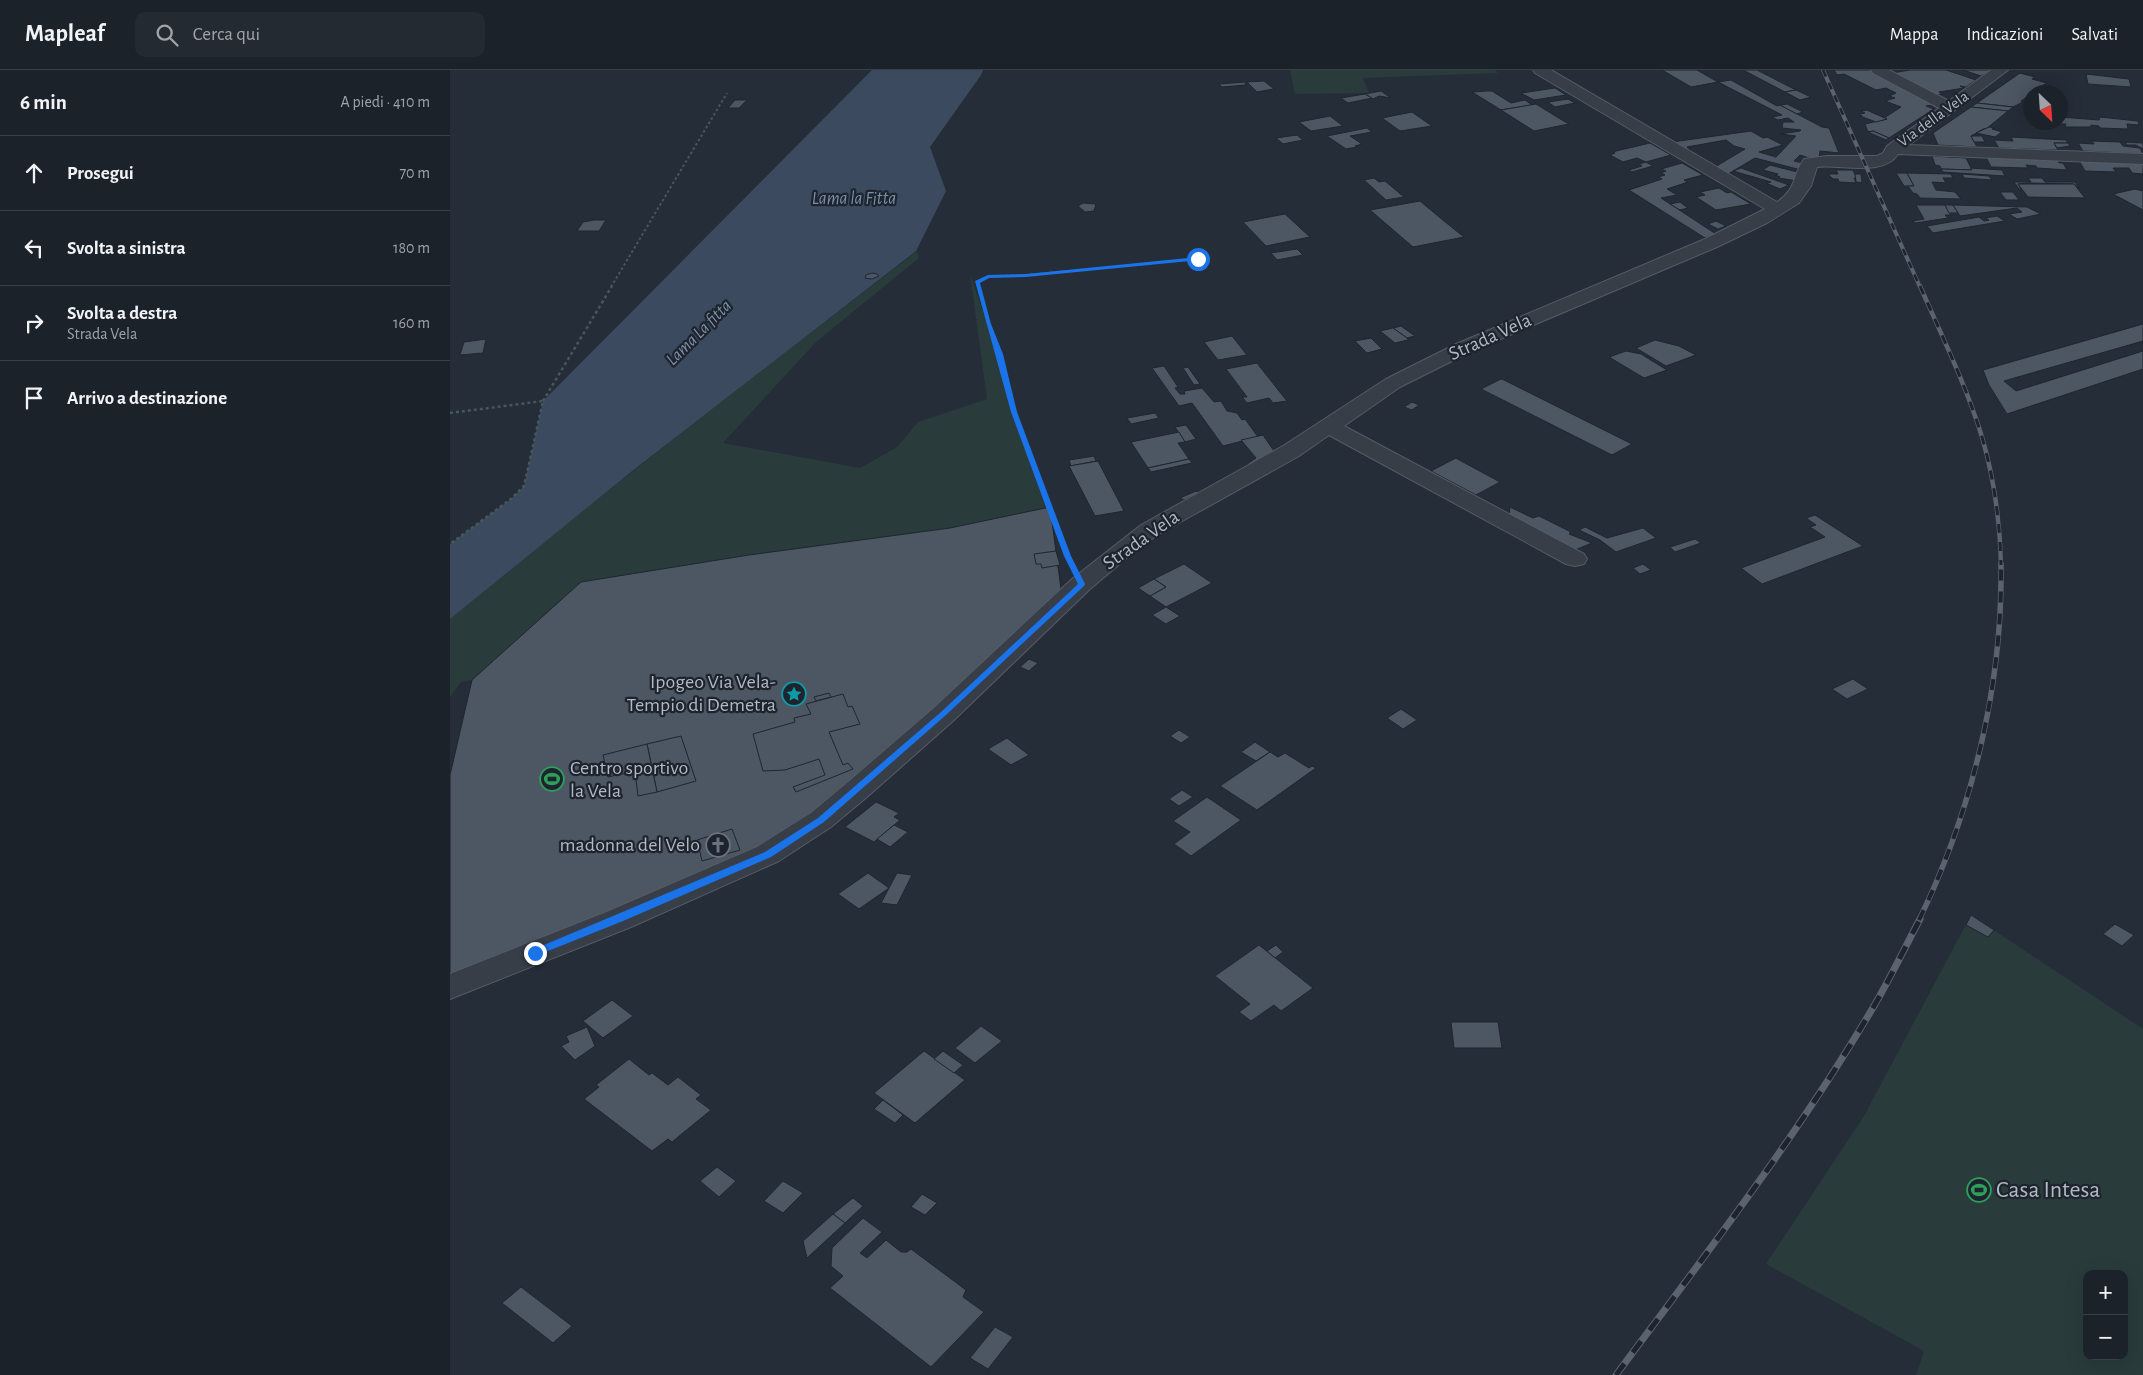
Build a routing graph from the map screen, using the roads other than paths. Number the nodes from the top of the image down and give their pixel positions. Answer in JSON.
{"nodes":[{"id":1,"x":1540,"y":70,"type":"edge"},
{"id":2,"x":1878,"y":70,"type":"edge"},
{"id":3,"x":2001,"y":70,"type":"edge"},
{"id":4,"x":1950,"y":107,"type":"junction"},
{"id":5,"x":1893,"y":149,"type":"junction"},
{"id":6,"x":2143,"y":160,"type":"edge"},
{"id":7,"x":1864,"y":163,"type":"joint"},
{"id":8,"x":1777,"y":209,"type":"junction"},
{"id":9,"x":1328,"y":426,"type":"junction"},
{"id":10,"x":1575,"y":559,"type":"dead end"},
{"id":11,"x":450,"y":987,"type":"edge"}],
"edges":[{"from":1,"to":8,"type":"street"},
{"from":2,"to":4,"type":"street"},
{"from":3,"to":4,"type":"street","name":"Via della Vela"},
{"from":4,"to":5,"type":"street","name":"Via della Vela"},
{"from":5,"to":6,"type":"street"},
{"from":5,"to":7,"type":"street","name":"Via della Vela"},
{"from":7,"to":8,"type":"street","name":"Strada Vela"},
{"from":8,"to":9,"type":"street","name":"Strada Vela"},
{"from":9,"to":10,"type":"street"},
{"from":9,"to":11,"type":"street","name":"Strada Vela"}]}
